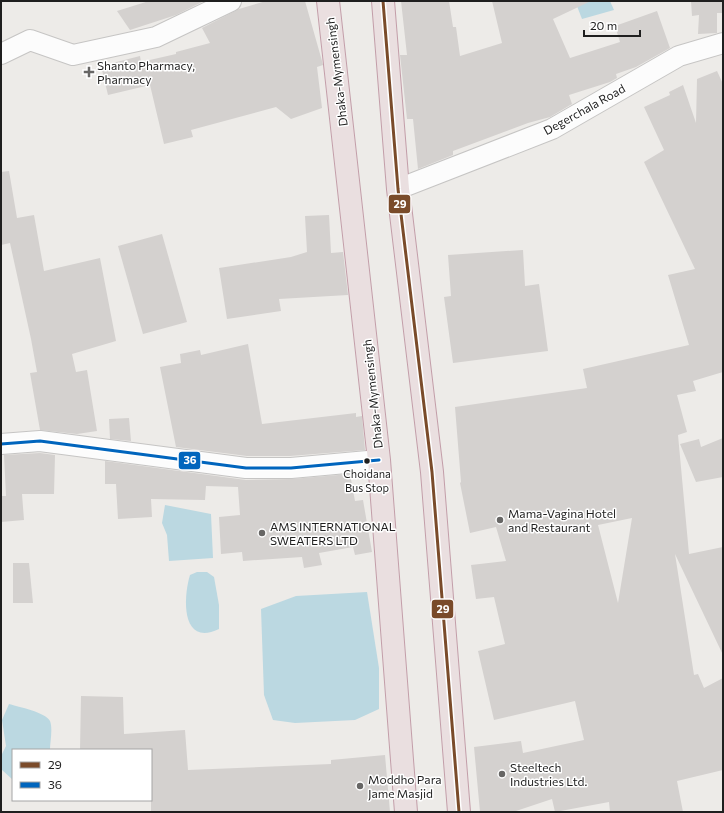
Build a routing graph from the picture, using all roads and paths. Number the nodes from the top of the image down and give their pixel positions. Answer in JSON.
{"nodes":[{"id":1,"x":231,"y":1,"type":"edge"},
{"id":2,"x":328,"y":1,"type":"edge"},
{"id":3,"x":383,"y":1,"type":"edge"},
{"id":4,"x":723,"y":43,"type":"edge"},
{"id":5,"x":1,"y":54,"type":"edge"},
{"id":6,"x":398,"y":189,"type":"junction"},
{"id":7,"x":1,"y":444,"type":"edge"},
{"id":8,"x":379,"y":460,"type":"junction"},
{"id":9,"x":406,"y":812,"type":"edge"},
{"id":10,"x":459,"y":812,"type":"edge"}],
"edges":[{"from":1,"to":5,"type":"street"},
{"from":2,"to":8,"type":"highway","name":"Dhaka-Mymensingh"},
{"from":3,"to":6,"type":"highway"},
{"from":4,"to":6,"type":"street","name":"Degerchala Road"},
{"from":6,"to":10,"type":"highway"},
{"from":7,"to":8,"type":"street"},
{"from":8,"to":9,"type":"highway","name":"Dhaka-Mymensingh"}]}
